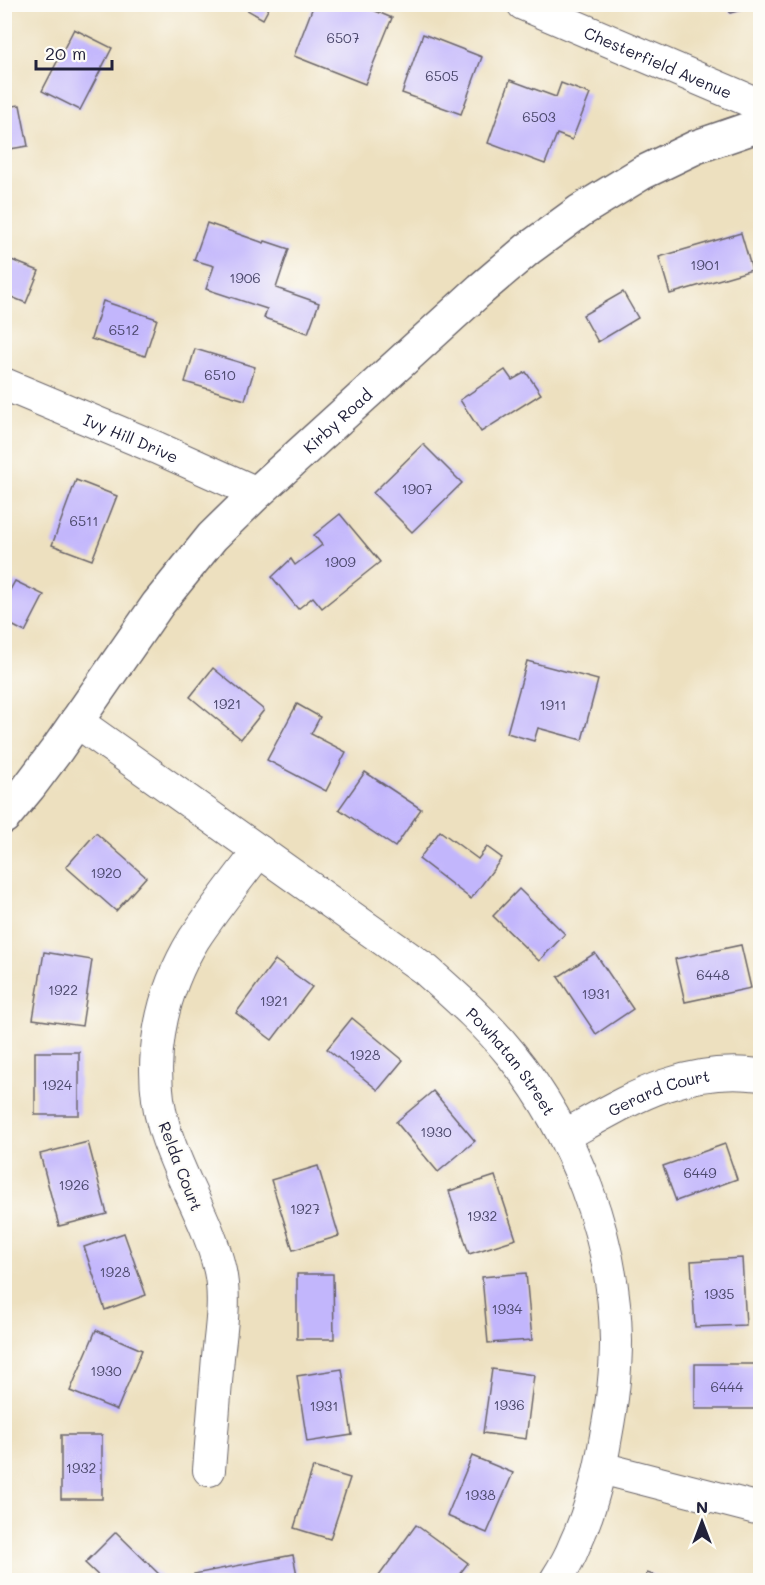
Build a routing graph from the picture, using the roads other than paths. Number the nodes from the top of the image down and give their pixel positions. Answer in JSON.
{"nodes":[{"id":1,"x":523,"y":4,"type":"edge"},
{"id":2,"x":760,"y":105,"type":"edge"},
{"id":3,"x":760,"y":125,"type":"edge"},
{"id":4,"x":4,"y":384,"type":"edge"},
{"id":5,"x":256,"y":493,"type":"junction"},
{"id":6,"x":76,"y":721,"type":"junction"},
{"id":7,"x":4,"y":817,"type":"edge"},
{"id":8,"x":259,"y":851,"type":"junction"},
{"id":9,"x":760,"y":1075,"type":"edge"},
{"id":10,"x":564,"y":1136,"type":"junction"},
{"id":11,"x":601,"y":1468,"type":"junction"},
{"id":12,"x":209,"y":1470,"type":"dead end"},
{"id":13,"x":760,"y":1509,"type":"edge"},
{"id":14,"x":556,"y":1581,"type":"edge"}],
"edges":[{"from":1,"to":2,"type":"street","name":"Chesterfield Avenue"},
{"from":3,"to":5,"type":"main road","name":"Kirby Road"},
{"from":4,"to":5,"type":"street","name":"Ivy Hill Drive"},
{"from":5,"to":6,"type":"main road","name":"Kirby Road"},
{"from":6,"to":7,"type":"main road","name":"Kirby Road"},
{"from":6,"to":8,"type":"street","name":"Powhatan Street"},
{"from":8,"to":10,"type":"street","name":"Powhatan Street"},
{"from":8,"to":12,"type":"street","name":"Relda Court"},
{"from":9,"to":10,"type":"street","name":"Gerard Court"},
{"from":10,"to":11,"type":"street","name":"Powhatan Street"},
{"from":11,"to":13,"type":"street"},
{"from":11,"to":14,"type":"street","name":"Powhatan Street"}]}
